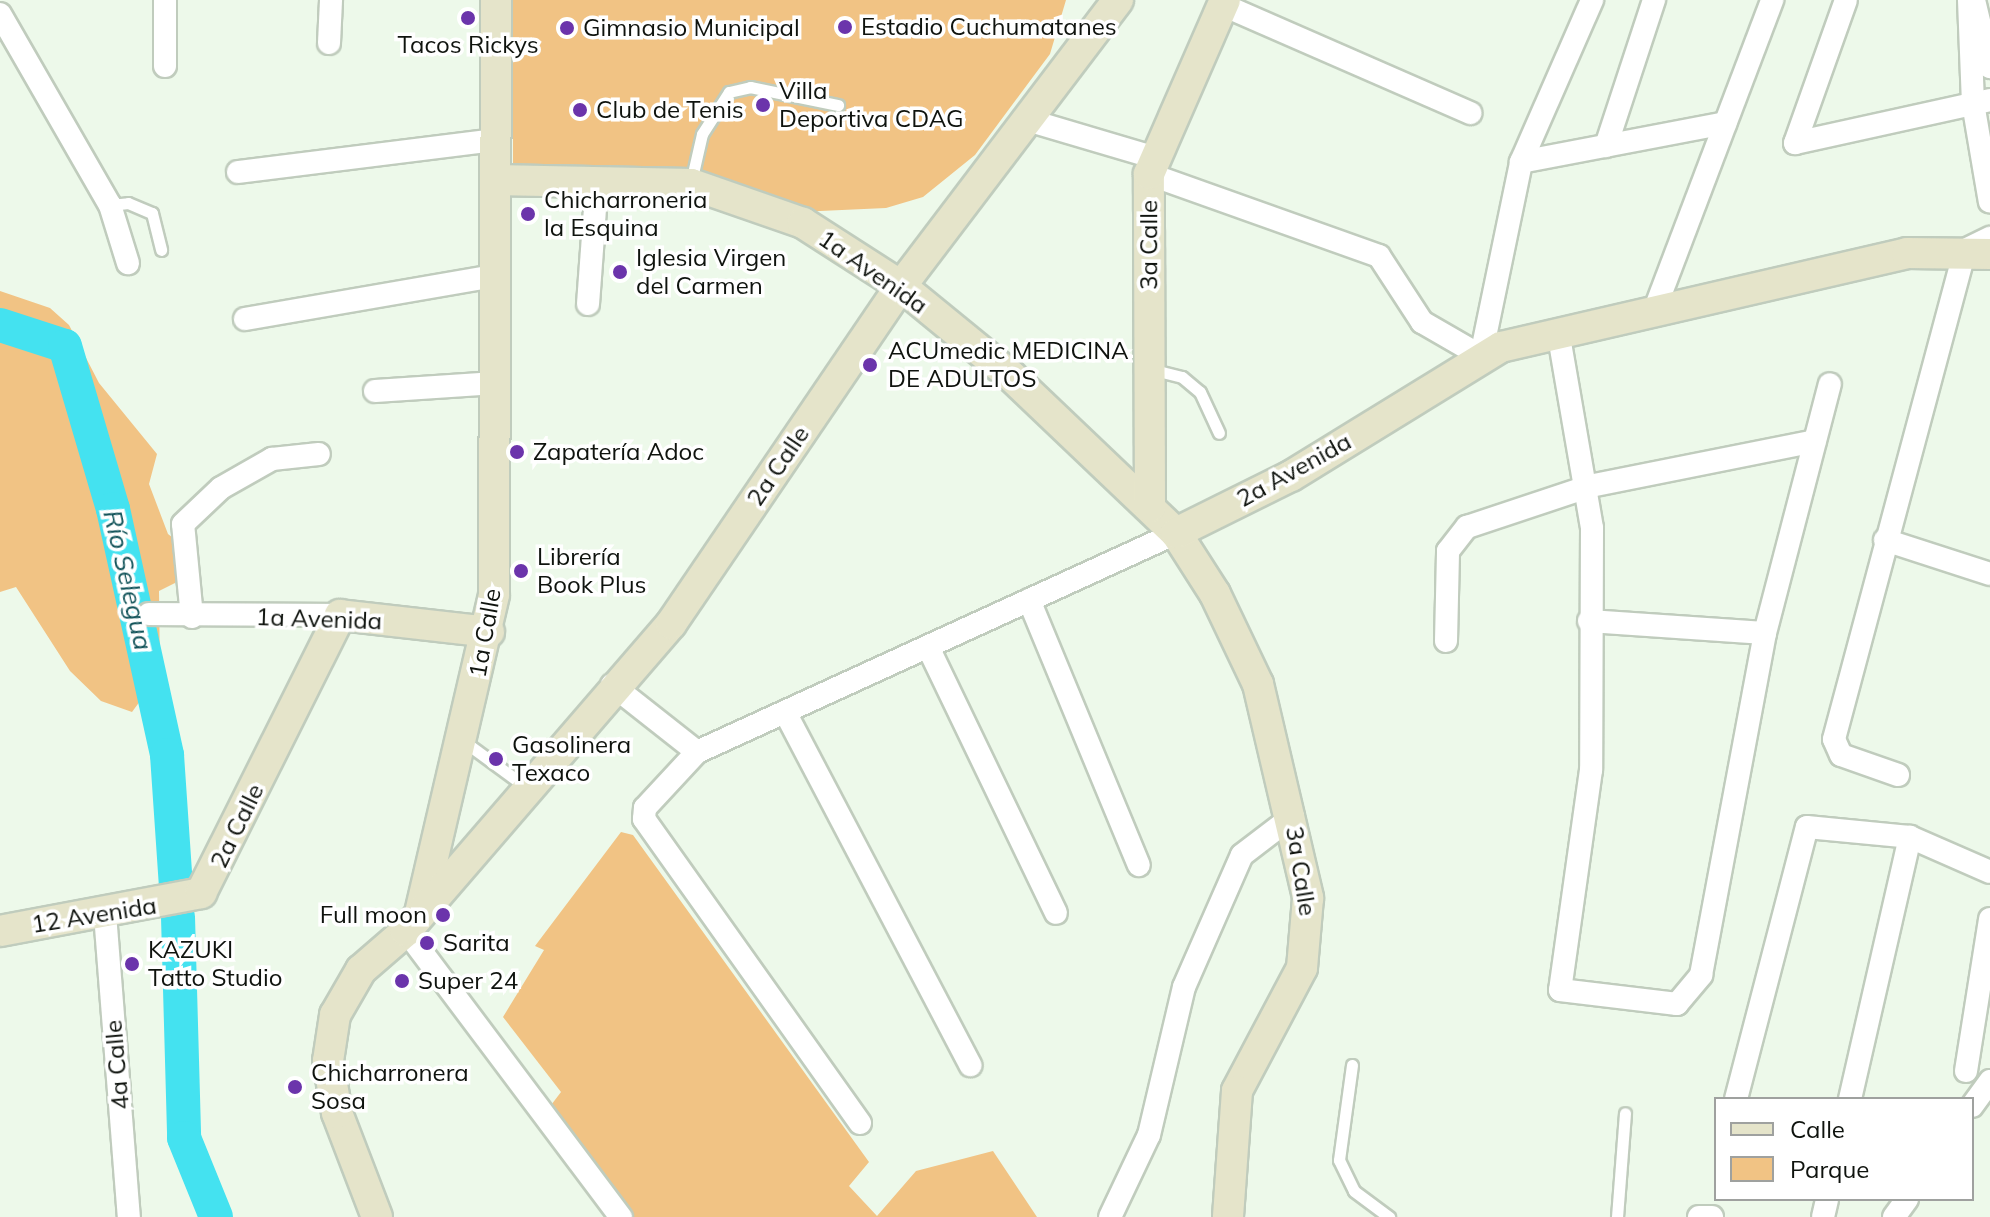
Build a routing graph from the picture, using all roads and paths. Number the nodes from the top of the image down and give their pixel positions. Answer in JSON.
{"nodes":[{"id":1,"x":165,"y":0,"type":"edge"},
{"id":2,"x":331,"y":0,"type":"edge"},
{"id":3,"x":496,"y":0,"type":"edge"},
{"id":4,"x":1118,"y":0,"type":"edge"},
{"id":5,"x":1592,"y":0,"type":"edge"},
{"id":6,"x":1654,"y":0,"type":"edge"},
{"id":7,"x":1772,"y":0,"type":"edge"},
{"id":8,"x":1846,"y":0,"type":"edge"},
{"id":9,"x":1966,"y":1,"type":"edge"},
{"id":10,"x":1224,"y":3,"type":"edge"},
{"id":11,"x":0,"y":14,"type":"edge"},
{"id":12,"x":329,"y":43,"type":"dead end"},
{"id":13,"x":1977,"y":44,"type":"junction"},
{"id":14,"x":165,"y":66,"type":"dead end"},
{"id":15,"x":1990,"y":67,"type":"edge"},
{"id":16,"x":1982,"y":101,"type":"edge"},
{"id":17,"x":838,"y":105,"type":"dead end"},
{"id":18,"x":1470,"y":113,"type":"dead end"},
{"id":19,"x":1024,"y":119,"type":"junction"},
{"id":20,"x":1725,"y":123,"type":"junction"},
{"id":21,"x":495,"y":140,"type":"junction"},
{"id":22,"x":1606,"y":146,"type":"junction"},
{"id":23,"x":1521,"y":162,"type":"junction"},
{"id":24,"x":1152,"y":166,"type":"junction"},
{"id":25,"x":238,"y":172,"type":"dead end"},
{"id":26,"x":495,"y":180,"type":"junction"},
{"id":27,"x":597,"y":182,"type":"junction"},
{"id":28,"x":691,"y":184,"type":"junction"},
{"id":29,"x":1990,"y":202,"type":"edge"},
{"id":30,"x":110,"y":205,"type":"junction"},
{"id":31,"x":1982,"y":247,"type":"edge"},
{"id":32,"x":161,"y":250,"type":"dead end"},
{"id":33,"x":128,"y":263,"type":"dead end"},
{"id":34,"x":495,"y":276,"type":"junction"},
{"id":35,"x":901,"y":286,"type":"junction"},
{"id":36,"x":588,"y":304,"type":"dead end"},
{"id":37,"x":1653,"y":314,"type":"junction"},
{"id":38,"x":245,"y":319,"type":"dead end"},
{"id":39,"x":1558,"y":331,"type":"junction"},
{"id":40,"x":1481,"y":356,"type":"junction"},
{"id":41,"x":1150,"y":369,"type":"junction"},
{"id":42,"x":496,"y":383,"type":"junction"},
{"id":43,"x":1830,"y":384,"type":"dead end"},
{"id":44,"x":375,"y":391,"type":"dead end"},
{"id":45,"x":1219,"y":433,"type":"dead end"},
{"id":46,"x":1815,"y":441,"type":"junction"},
{"id":47,"x":319,"y":454,"type":"dead end"},
{"id":48,"x":1590,"y":486,"type":"junction"},
{"id":49,"x":1150,"y":507,"type":"junction"},
{"id":50,"x":1176,"y":533,"type":"junction"},
{"id":51,"x":1885,"y":540,"type":"junction"},
{"id":52,"x":1990,"y":574,"type":"edge"},
{"id":53,"x":1029,"y":600,"type":"junction"},
{"id":54,"x":149,"y":614,"type":"dead end"},
{"id":55,"x":340,"y":615,"type":"junction"},
{"id":56,"x":192,"y":617,"type":"junction"},
{"id":57,"x":1589,"y":621,"type":"junction"},
{"id":58,"x":489,"y":632,"type":"junction"},
{"id":59,"x":1765,"y":633,"type":"junction"},
{"id":60,"x":1446,"y":641,"type":"dead end"},
{"id":61,"x":928,"y":647,"type":"junction"},
{"id":62,"x":612,"y":685,"type":"junction"},
{"id":63,"x":785,"y":712,"type":"junction"},
{"id":64,"x":461,"y":740,"type":"junction"},
{"id":65,"x":697,"y":752,"type":"junction"},
{"id":66,"x":1898,"y":775,"type":"dead end"},
{"id":67,"x":526,"y":787,"type":"junction"},
{"id":68,"x":1293,"y":816,"type":"junction"},
{"id":69,"x":1910,"y":837,"type":"junction"},
{"id":70,"x":1139,"y":865,"type":"dead end"},
{"id":71,"x":1990,"y":872,"type":"edge"},
{"id":72,"x":188,"y":899,"type":"joint"},
{"id":73,"x":1056,"y":913,"type":"dead end"},
{"id":74,"x":105,"y":914,"type":"junction"},
{"id":75,"x":1990,"y":919,"type":"edge"},
{"id":76,"x":413,"y":923,"type":"junction"},
{"id":77,"x":0,"y":931,"type":"edge"},
{"id":78,"x":970,"y":1065,"type":"dead end"},
{"id":79,"x":1352,"y":1065,"type":"dead end"},
{"id":80,"x":1966,"y":1071,"type":"dead end"},
{"id":81,"x":1990,"y":1081,"type":"edge"},
{"id":82,"x":1736,"y":1097,"type":"edge"},
{"id":83,"x":1850,"y":1097,"type":"edge"},
{"id":84,"x":1974,"y":1103,"type":"edge"},
{"id":85,"x":1625,"y":1113,"type":"dead end"},
{"id":86,"x":860,"y":1123,"type":"dead end"},
{"id":87,"x":129,"y":1217,"type":"edge"},
{"id":88,"x":377,"y":1217,"type":"edge"},
{"id":89,"x":621,"y":1217,"type":"edge"},
{"id":90,"x":1110,"y":1217,"type":"edge"},
{"id":91,"x":1228,"y":1217,"type":"edge"},
{"id":92,"x":1389,"y":1217,"type":"edge"},
{"id":93,"x":1617,"y":1217,"type":"edge"},
{"id":94,"x":1699,"y":1217,"type":"edge"},
{"id":95,"x":1712,"y":1217,"type":"edge"}],
"edges":[{"from":1,"to":14,"type":"street"},
{"from":2,"to":12,"type":"street"},
{"from":3,"to":21,"type":"street","name":"1a Calle"},
{"from":4,"to":19,"type":"street","name":"2a Calle"},
{"from":5,"to":23,"type":"street"},
{"from":6,"to":22,"type":"street"},
{"from":7,"to":20,"type":"street"},
{"from":8,"to":16,"type":"street"},
{"from":9,"to":13,"type":"street"},
{"from":10,"to":18,"type":"street"},
{"from":10,"to":24,"type":"street","name":"3a Calle"},
{"from":11,"to":30,"type":"street"},
{"from":13,"to":15,"type":"street"},
{"from":13,"to":16,"type":"street"},
{"from":16,"to":29,"type":"street"},
{"from":17,"to":28,"type":"lane"},
{"from":19,"to":24,"type":"street"},
{"from":19,"to":35,"type":"street","name":"2a Calle"},
{"from":20,"to":22,"type":"street"},
{"from":20,"to":37,"type":"street"},
{"from":21,"to":25,"type":"street"},
{"from":21,"to":26,"type":"street","name":"1a Calle"},
{"from":22,"to":23,"type":"street"},
{"from":23,"to":40,"type":"street"},
{"from":24,"to":40,"type":"street"},
{"from":24,"to":41,"type":"street","name":"3a Calle"},
{"from":26,"to":27,"type":"street","name":"1a Avenida"},
{"from":26,"to":34,"type":"street","name":"1a Calle"},
{"from":27,"to":28,"type":"street","name":"1a Avenida"},
{"from":27,"to":36,"type":"street"},
{"from":28,"to":35,"type":"street","name":"1a Avenida"},
{"from":30,"to":32,"type":"lane"},
{"from":30,"to":33,"type":"street"},
{"from":31,"to":37,"type":"street","name":"2a Avenida"},
{"from":31,"to":51,"type":"street"},
{"from":34,"to":38,"type":"street"},
{"from":34,"to":42,"type":"street","name":"1a Calle"},
{"from":35,"to":49,"type":"street","name":"1a Avenida"},
{"from":35,"to":62,"type":"street","name":"2a Calle"},
{"from":37,"to":39,"type":"street","name":"2a Avenida"},
{"from":39,"to":40,"type":"street","name":"2a Avenida"},
{"from":39,"to":48,"type":"street"},
{"from":40,"to":50,"type":"street","name":"2a Avenida"},
{"from":41,"to":45,"type":"lane"},
{"from":41,"to":49,"type":"street","name":"3a Calle"},
{"from":42,"to":44,"type":"street"},
{"from":42,"to":58,"type":"street","name":"1a Calle"},
{"from":43,"to":46,"type":"street"},
{"from":46,"to":48,"type":"street"},
{"from":46,"to":59,"type":"street"},
{"from":47,"to":56,"type":"street"},
{"from":48,"to":57,"type":"street"},
{"from":48,"to":60,"type":"street"},
{"from":49,"to":50,"type":"street","name":"1a Avenida"},
{"from":50,"to":53,"type":"street","name":"2a Avenida"},
{"from":50,"to":68,"type":"street","name":"3a Calle"},
{"from":51,"to":52,"type":"street"},
{"from":51,"to":66,"type":"street"},
{"from":53,"to":61,"type":"street","name":"2a Avenida"},
{"from":53,"to":70,"type":"street"},
{"from":54,"to":56,"type":"street","name":"1a Avenida"},
{"from":55,"to":56,"type":"street","name":"1a Avenida"},
{"from":55,"to":58,"type":"street","name":"1a Avenida"},
{"from":55,"to":72,"type":"street","name":"2a Calle"},
{"from":57,"to":59,"type":"street"},
{"from":57,"to":59,"type":"street"},
{"from":58,"to":64,"type":"street","name":"1a Calle"},
{"from":61,"to":63,"type":"street","name":"2a Avenida"},
{"from":61,"to":73,"type":"street"},
{"from":62,"to":65,"type":"street"},
{"from":62,"to":67,"type":"street","name":"2a Calle"},
{"from":63,"to":65,"type":"street","name":"2a Avenida"},
{"from":63,"to":78,"type":"street"},
{"from":64,"to":67,"type":"lane"},
{"from":64,"to":76,"type":"street","name":"1a Calle"},
{"from":65,"to":86,"type":"street","name":"2a Avenida"},
{"from":67,"to":76,"type":"street","name":"2a Calle"},
{"from":68,"to":90,"type":"street"},
{"from":68,"to":91,"type":"street","name":"3a Calle"},
{"from":69,"to":71,"type":"street"},
{"from":69,"to":82,"type":"street"},
{"from":69,"to":83,"type":"street"},
{"from":72,"to":74,"type":"street","name":"12 Avenida"},
{"from":74,"to":77,"type":"street","name":"12 Avenida"},
{"from":74,"to":87,"type":"street","name":"4a Calle"},
{"from":75,"to":80,"type":"street"},
{"from":76,"to":88,"type":"street"},
{"from":76,"to":89,"type":"street"},
{"from":79,"to":92,"type":"lane"},
{"from":81,"to":84,"type":"street"},
{"from":85,"to":93,"type":"lane"},
{"from":94,"to":95,"type":"street"}]}
